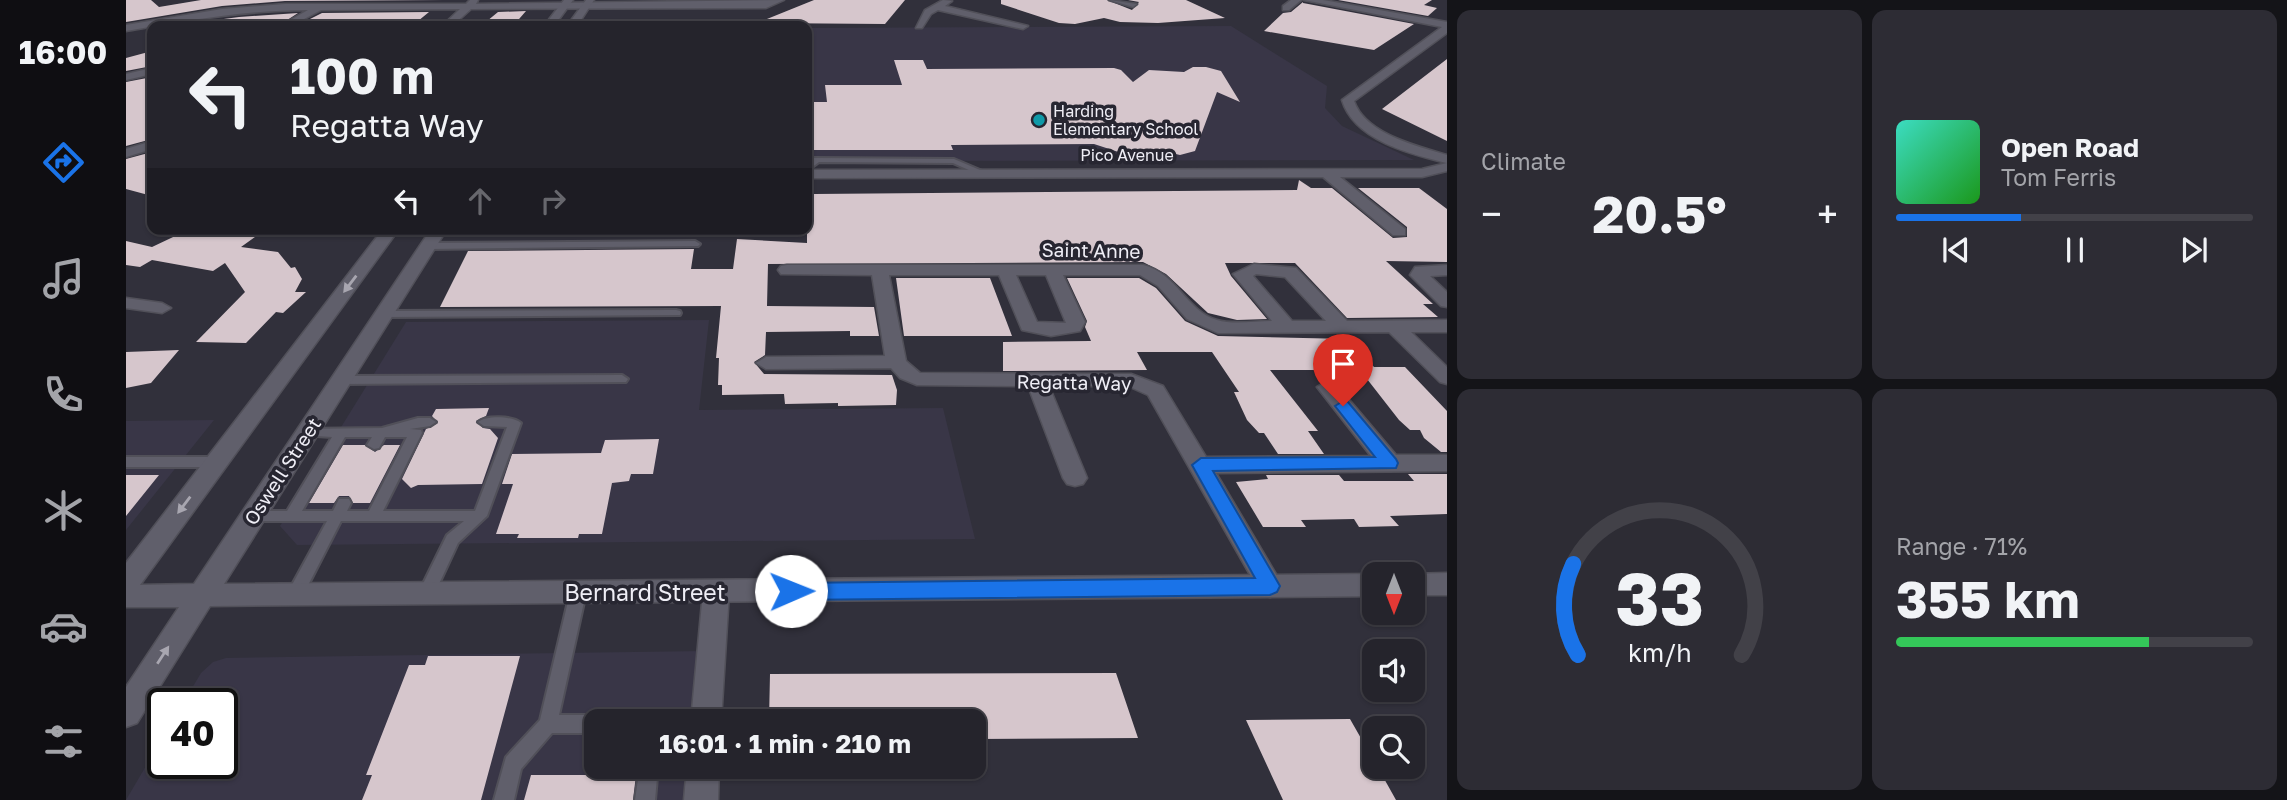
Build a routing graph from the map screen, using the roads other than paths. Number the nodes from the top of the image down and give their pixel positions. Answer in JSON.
{"nodes":[{"id":1,"x":330,"y":0,"type":"edge"},
{"id":2,"x":780,"y":0,"type":"edge"},
{"id":3,"x":950,"y":0,"type":"edge"},
{"id":4,"x":1113,"y":0,"type":"edge"},
{"id":5,"x":1297,"y":0,"type":"edge"},
{"id":6,"x":1308,"y":0,"type":"edge"},
{"id":7,"x":472,"y":3,"type":"edge"},
{"id":8,"x":566,"y":3,"type":"edge"},
{"id":9,"x":588,"y":3,"type":"edge"},
{"id":10,"x":1133,"y":4,"type":"dead end"},
{"id":11,"x":319,"y":7,"type":"junction"},
{"id":12,"x":936,"y":7,"type":"junction"},
{"id":13,"x":1286,"y":8,"type":"dead end"},
{"id":14,"x":170,"y":21,"type":"edge"},
{"id":15,"x":294,"y":21,"type":"edge"},
{"id":16,"x":452,"y":21,"type":"edge"},
{"id":17,"x":553,"y":21,"type":"edge"},
{"id":18,"x":575,"y":21,"type":"edge"},
{"id":19,"x":147,"y":25,"type":"edge"},
{"id":20,"x":919,"y":26,"type":"dead end"},
{"id":21,"x":1023,"y":26,"type":"dead end"},
{"id":22,"x":1447,"y":27,"type":"edge"},
{"id":23,"x":126,"y":28,"type":"edge"},
{"id":24,"x":147,"y":72,"type":"edge"},
{"id":25,"x":126,"y":77,"type":"edge"},
{"id":26,"x":147,"y":147,"type":"edge"},
{"id":27,"x":126,"y":153,"type":"edge"},
{"id":28,"x":1447,"y":159,"type":"edge"},
{"id":29,"x":1447,"y":167,"type":"edge"},
{"id":30,"x":812,"y":172,"type":"edge"},
{"id":31,"x":1325,"y":172,"type":"junction"},
{"id":32,"x":1399,"y":232,"type":"dead end"},
{"id":33,"x":387,"y":235,"type":"edge"},
{"id":34,"x":433,"y":237,"type":"edge"},
{"id":35,"x":695,"y":244,"type":"dead end"},
{"id":36,"x":787,"y":270,"type":"dead end"},
{"id":37,"x":880,"y":270,"type":"junction"},
{"id":38,"x":1005,"y":270,"type":"junction"},
{"id":39,"x":1052,"y":270,"type":"junction"},
{"id":40,"x":1447,"y":270,"type":"edge"},
{"id":41,"x":1447,"y":302,"type":"edge"},
{"id":42,"x":126,"y":303,"type":"edge"},
{"id":43,"x":162,"y":308,"type":"dead end"},
{"id":44,"x":677,"y":313,"type":"dead end"},
{"id":45,"x":384,"y":314,"type":"junction"},
{"id":46,"x":1394,"y":326,"type":"junction"},
{"id":47,"x":1447,"y":326,"type":"edge"},
{"id":48,"x":1342,"y":327,"type":"junction"},
{"id":49,"x":1288,"y":328,"type":"junction"},
{"id":50,"x":896,"y":362,"type":"junction"},
{"id":51,"x":766,"y":363,"type":"dead end"},
{"id":52,"x":1447,"y":378,"type":"edge"},
{"id":53,"x":622,"y":379,"type":"dead end"},
{"id":54,"x":341,"y":380,"type":"junction"},
{"id":55,"x":1036,"y":380,"type":"junction"},
{"id":56,"x":1327,"y":387,"type":"dead end"},
{"id":57,"x":430,"y":422,"type":"dead end"},
{"id":58,"x":484,"y":422,"type":"dead end"},
{"id":59,"x":306,"y":432,"type":"junction"},
{"id":60,"x":341,"y":433,"type":"junction"},
{"id":61,"x":378,"y":439,"type":"junction"},
{"id":62,"x":126,"y":462,"type":"edge"},
{"id":63,"x":216,"y":463,"type":"junction"},
{"id":64,"x":1390,"y":463,"type":"junction"},
{"id":65,"x":1447,"y":463,"type":"edge"},
{"id":66,"x":1201,"y":465,"type":"junction"},
{"id":67,"x":1075,"y":478,"type":"dead end"},
{"id":68,"x":340,"y":510,"type":"junction"},
{"id":69,"x":374,"y":515,"type":"junction"},
{"id":70,"x":253,"y":516,"type":"junction"},
{"id":71,"x":291,"y":516,"type":"junction"},
{"id":72,"x":480,"y":516,"type":"junction"},
{"id":73,"x":126,"y":583,"type":"edge"},
{"id":74,"x":1425,"y":584,"type":"edge"},
{"id":75,"x":1447,"y":584,"type":"edge"},
{"id":76,"x":1362,"y":585,"type":"edge"},
{"id":77,"x":1270,"y":586,"type":"junction"},
{"id":78,"x":716,"y":592,"type":"junction"},
{"id":79,"x":578,"y":593,"type":"junction"},
{"id":80,"x":295,"y":594,"type":"junction"},
{"id":81,"x":426,"y":594,"type":"junction"},
{"id":82,"x":202,"y":595,"type":"junction"},
{"id":83,"x":126,"y":596,"type":"edge"},
{"id":84,"x":707,"y":709,"type":"edge"},
{"id":85,"x":126,"y":713,"type":"edge"},
{"id":86,"x":584,"y":723,"type":"edge"},
{"id":87,"x":548,"y":724,"type":"junction"},
{"id":88,"x":647,"y":779,"type":"edge"},
{"id":89,"x":702,"y":779,"type":"edge"},
{"id":90,"x":504,"y":800,"type":"edge"},
{"id":91,"x":645,"y":800,"type":"edge"},
{"id":92,"x":701,"y":800,"type":"edge"}],
"edges":[{"from":1,"to":11,"type":"street"},
{"from":2,"to":9,"type":"street"},
{"from":3,"to":12,"type":"street"},
{"from":4,"to":10,"type":"street"},
{"from":5,"to":13,"type":"street"},
{"from":6,"to":22,"type":"street"},
{"from":7,"to":8,"type":"street"},
{"from":7,"to":11,"type":"street"},
{"from":7,"to":16,"type":"street"},
{"from":8,"to":9,"type":"street"},
{"from":8,"to":17,"type":"street"},
{"from":9,"to":18,"type":"street"},
{"from":11,"to":14,"type":"street"},
{"from":11,"to":15,"type":"street"},
{"from":12,"to":20,"type":"street"},
{"from":12,"to":21,"type":"street"},
{"from":19,"to":23,"type":"street"},
{"from":22,"to":28,"type":"street"},
{"from":24,"to":25,"type":"street"},
{"from":26,"to":27,"type":"street"},
{"from":29,"to":31,"type":"street","name":"Pico Avenue"},
{"from":30,"to":31,"type":"street","name":"Pico Avenue"},
{"from":31,"to":32,"type":"street"},
{"from":33,"to":63,"type":"street","one_way":true},
{"from":34,"to":35,"type":"lane"},
{"from":34,"to":45,"type":"street","name":"Oswell Street"},
{"from":36,"to":37,"type":"street","name":"Saint Anne"},
{"from":37,"to":38,"type":"street","name":"Saint Anne"},
{"from":37,"to":50,"type":"street"},
{"from":38,"to":39,"type":"street","name":"Saint Anne"},
{"from":38,"to":39,"type":"street"},
{"from":39,"to":49,"type":"street","name":"Saint Anne"},
{"from":40,"to":41,"type":"street"},
{"from":42,"to":43,"type":"street"},
{"from":44,"to":45,"type":"lane"},
{"from":45,"to":54,"type":"street","name":"Oswell Street"},
{"from":46,"to":47,"type":"street","name":"Saint Anne"},
{"from":46,"to":48,"type":"street","name":"Saint Anne"},
{"from":46,"to":52,"type":"street"},
{"from":48,"to":49,"type":"street","name":"Saint Anne"},
{"from":48,"to":49,"type":"street"},
{"from":50,"to":51,"type":"street"},
{"from":50,"to":55,"type":"street","name":"Regatta Way"},
{"from":53,"to":54,"type":"lane"},
{"from":54,"to":59,"type":"street","name":"Oswell Street"},
{"from":55,"to":66,"type":"street","name":"Regatta Way"},
{"from":55,"to":67,"type":"street"},
{"from":56,"to":64,"type":"street"},
{"from":57,"to":61,"type":"lane"},
{"from":58,"to":72,"type":"lane"},
{"from":59,"to":60,"type":"lane"},
{"from":59,"to":70,"type":"street","name":"Oswell Street"},
{"from":60,"to":61,"type":"lane"},
{"from":60,"to":71,"type":"lane"},
{"from":61,"to":69,"type":"lane"},
{"from":62,"to":63,"type":"lane"},
{"from":63,"to":73,"type":"street","one_way":true},
{"from":64,"to":65,"type":"street"},
{"from":64,"to":66,"type":"street"},
{"from":66,"to":77,"type":"street","name":"Regatta Way"},
{"from":68,"to":69,"type":"lane"},
{"from":68,"to":71,"type":"lane"},
{"from":68,"to":80,"type":"lane"},
{"from":69,"to":72,"type":"lane"},
{"from":70,"to":71,"type":"lane"},
{"from":70,"to":82,"type":"street","name":"Oswell Street"},
{"from":72,"to":81,"type":"lane"},
{"from":74,"to":75,"type":"street"},
{"from":76,"to":77,"type":"street","name":"Bernard Street"},
{"from":77,"to":78,"type":"street","name":"Bernard Street"},
{"from":78,"to":79,"type":"street","name":"Bernard Street"},
{"from":78,"to":84,"type":"street"},
{"from":79,"to":81,"type":"street","name":"Bernard Street"},
{"from":79,"to":87,"type":"lane"},
{"from":80,"to":81,"type":"street","name":"Bernard Street"},
{"from":80,"to":82,"type":"street","name":"Bernard Street"},
{"from":82,"to":83,"type":"street","name":"Bernard Street"},
{"from":85,"to":82,"type":"street","name":"Oswell Street","one_way":true},
{"from":86,"to":87,"type":"lane"},
{"from":87,"to":90,"type":"lane"},
{"from":88,"to":91,"type":"lane"},
{"from":89,"to":92,"type":"street"}]}
